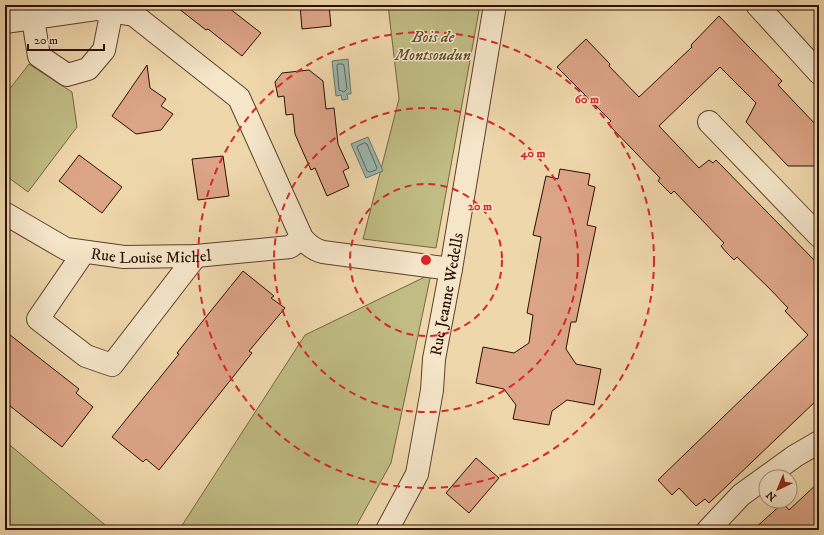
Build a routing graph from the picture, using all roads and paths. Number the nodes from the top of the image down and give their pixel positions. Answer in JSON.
{"nodes":[{"id":1,"x":495,"y":5,"type":"edge"},
{"id":2,"x":757,"y":5,"type":"edge"},
{"id":3,"x":112,"y":8,"type":"edge"},
{"id":4,"x":33,"y":19,"type":"junction"},
{"id":5,"x":5,"y":22,"type":"edge"},
{"id":6,"x":819,"y":73,"type":"edge"},
{"id":7,"x":709,"y":122,"type":"dead end"},
{"id":8,"x":6,"y":214,"type":"dead end"},
{"id":9,"x":819,"y":236,"type":"edge"},
{"id":10,"x":302,"y":238,"type":"junction"},
{"id":11,"x":84,"y":252,"type":"junction"},
{"id":12,"x":196,"y":256,"type":"junction"},
{"id":13,"x":451,"y":269,"type":"junction"},
{"id":14,"x":819,"y":442,"type":"edge"},
{"id":15,"x":387,"y":530,"type":"edge"},
{"id":16,"x":708,"y":530,"type":"edge"}],
"edges":[{"from":1,"to":13,"type":"street","name":"Rue Jeanne Wedells"},
{"from":2,"to":6,"type":"street"},
{"from":3,"to":4,"type":"street"},
{"from":3,"to":4,"type":"street"},
{"from":3,"to":10,"type":"street"},
{"from":4,"to":5,"type":"street"},
{"from":7,"to":9,"type":"street"},
{"from":8,"to":11,"type":"street","name":"Rue Louise Michel"},
{"from":10,"to":12,"type":"street","name":"Rue Louise Michel"},
{"from":10,"to":13,"type":"street"},
{"from":11,"to":12,"type":"street","name":"Rue Louise Michel"},
{"from":11,"to":12,"type":"street"},
{"from":13,"to":15,"type":"street","name":"Rue Jeanne Wedells"},
{"from":14,"to":16,"type":"street"}]}
